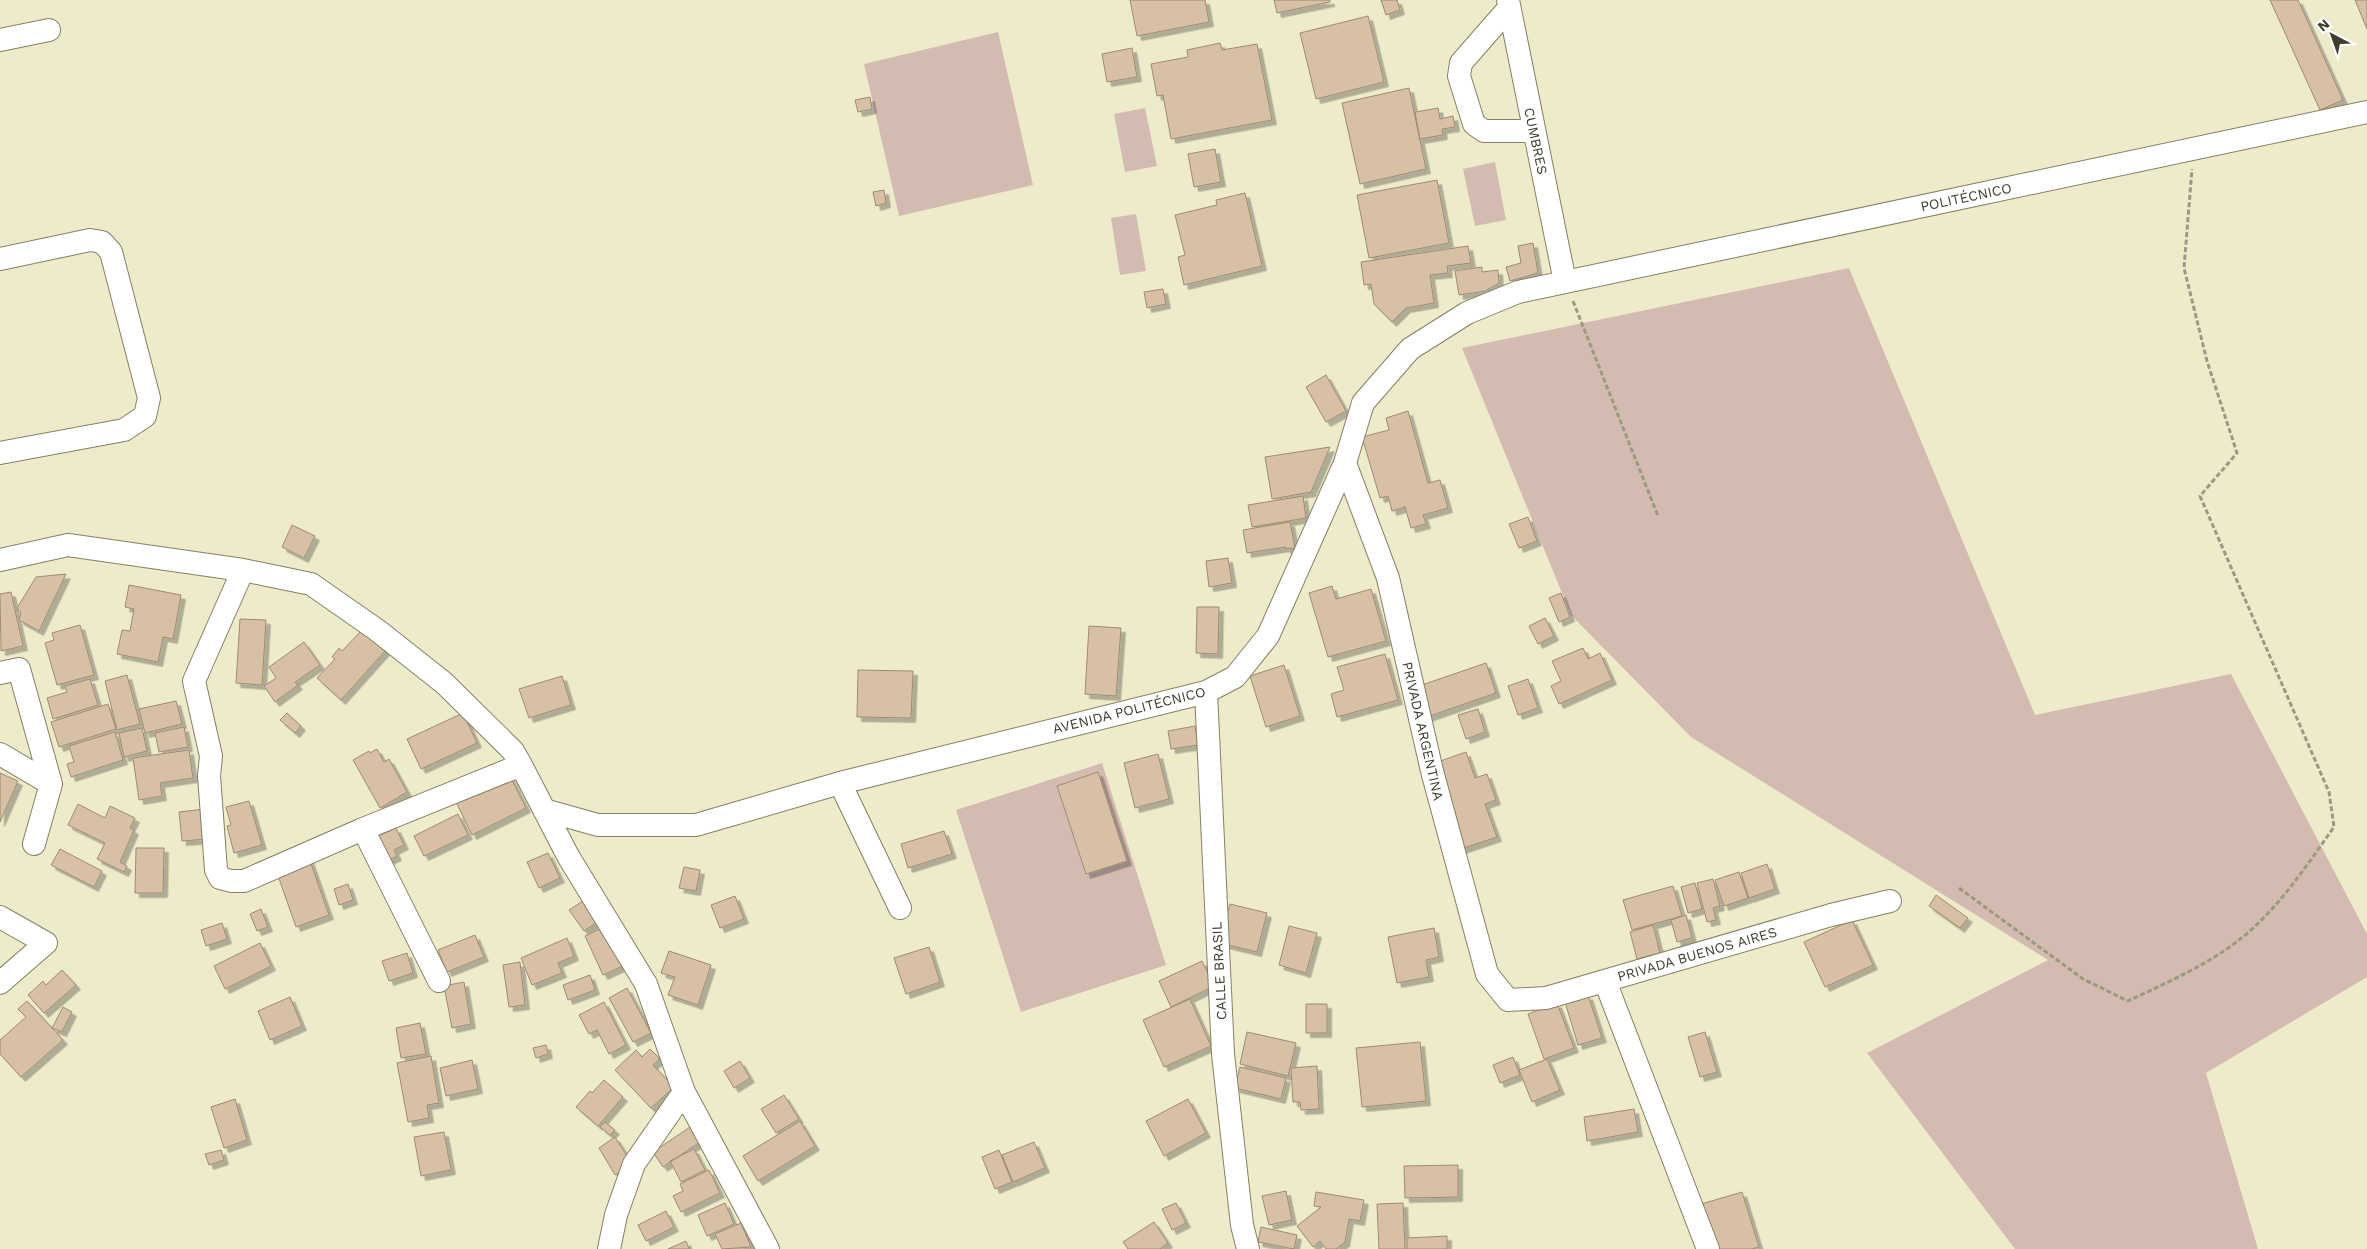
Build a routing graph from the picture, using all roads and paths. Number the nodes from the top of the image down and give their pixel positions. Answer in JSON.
{"nodes":[{"id":1,"x":1508,"y":4,"type":"edge"},
{"id":2,"x":48,"y":30,"type":"dead end"},
{"id":3,"x":0,"y":40,"type":"edge"},
{"id":4,"x":2367,"y":112,"type":"edge"},
{"id":5,"x":1534,"y":131,"type":"junction"},
{"id":6,"x":2194,"y":149,"type":"junction"},
{"id":7,"x":0,"y":259,"type":"edge"},
{"id":8,"x":1565,"y":282,"type":"junction"},
{"id":9,"x":0,"y":453,"type":"edge"},
{"id":10,"x":1345,"y":463,"type":"junction"},
{"id":11,"x":1658,"y":516,"type":"dead end"},
{"id":12,"x":0,"y":560,"type":"edge"},
{"id":13,"x":244,"y":570,"type":"junction"},
{"id":14,"x":0,"y":673,"type":"edge"},
{"id":15,"x":1206,"y":692,"type":"junction"},
{"id":16,"x":0,"y":754,"type":"edge"},
{"id":17,"x":521,"y":764,"type":"junction"},
{"id":18,"x":840,"y":783,"type":"junction"},
{"id":19,"x":51,"y":784,"type":"junction"},
{"id":20,"x":544,"y":810,"type":"junction"},
{"id":21,"x":362,"y":829,"type":"junction"},
{"id":22,"x":34,"y":844,"type":"dead end"},
{"id":23,"x":1959,"y":888,"type":"dead end"},
{"id":24,"x":1890,"y":901,"type":"dead end"},
{"id":25,"x":900,"y":908,"type":"dead end"},
{"id":26,"x":0,"y":917,"type":"edge"},
{"id":27,"x":439,"y":981,"type":"dead end"},
{"id":28,"x":1605,"y":981,"type":"junction"},
{"id":29,"x":0,"y":983,"type":"edge"},
{"id":30,"x":1504,"y":996,"type":"joint"},
{"id":31,"x":684,"y":1092,"type":"junction"},
{"id":32,"x":610,"y":1249,"type":"edge"},
{"id":33,"x":768,"y":1249,"type":"edge"},
{"id":34,"x":1248,"y":1249,"type":"edge"},
{"id":35,"x":1708,"y":1249,"type":"edge"}],
"edges":[{"from":1,"to":5,"type":"street","name":"CUMBRES"},
{"from":1,"to":5,"type":"street"},
{"from":2,"to":3,"type":"street"},
{"from":4,"to":6,"type":"street","name":"POLITÉCNICO"},
{"from":5,"to":8,"type":"street","name":"CUMBRES"},
{"from":6,"to":8,"type":"street","name":"POLITÉCNICO"},
{"from":6,"to":23,"type":"path"},
{"from":7,"to":9,"type":"street"},
{"from":8,"to":10,"type":"street","name":"AVENIDA POLITÉCNICO"},
{"from":8,"to":11,"type":"path"},
{"from":10,"to":15,"type":"street","name":"AVENIDA POLITÉCNICO"},
{"from":10,"to":30,"type":"street","name":"PRIVADA ARGENTINA"},
{"from":12,"to":13,"type":"street"},
{"from":13,"to":17,"type":"street"},
{"from":13,"to":21,"type":"street"},
{"from":14,"to":19,"type":"street"},
{"from":15,"to":18,"type":"street","name":"AVENIDA POLITÉCNICO"},
{"from":15,"to":34,"type":"street","name":"CALLE BRASIL"},
{"from":16,"to":19,"type":"street"},
{"from":17,"to":20,"type":"street"},
{"from":17,"to":21,"type":"street"},
{"from":18,"to":20,"type":"street","name":"AVENIDA POLITÉCNICO"},
{"from":18,"to":25,"type":"street"},
{"from":19,"to":22,"type":"street"},
{"from":20,"to":31,"type":"street"},
{"from":21,"to":27,"type":"street"},
{"from":24,"to":28,"type":"street","name":"PRIVADA BUENOS AIRES"},
{"from":26,"to":29,"type":"street"},
{"from":28,"to":30,"type":"street","name":"PRIVADA BUENOS AIRES"},
{"from":28,"to":35,"type":"street"},
{"from":31,"to":32,"type":"street"},
{"from":31,"to":33,"type":"street"}]}
